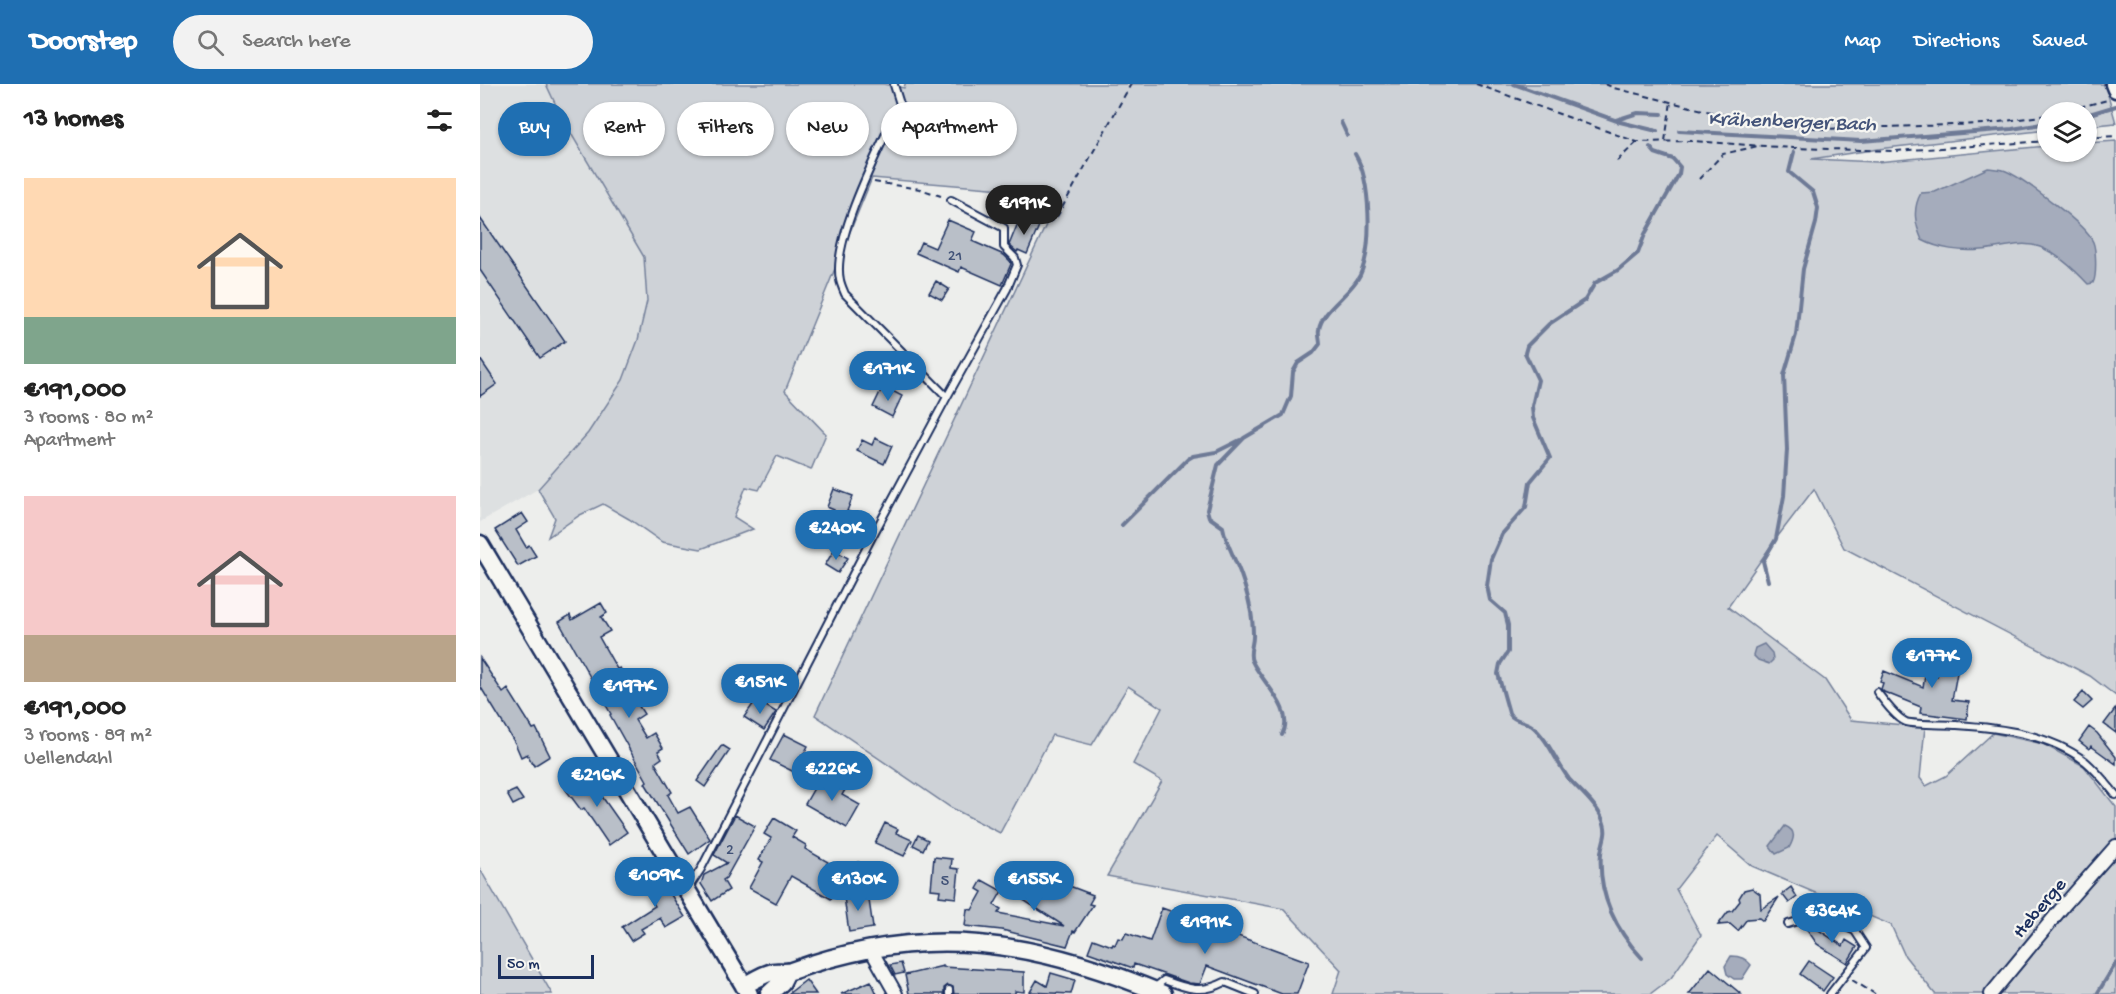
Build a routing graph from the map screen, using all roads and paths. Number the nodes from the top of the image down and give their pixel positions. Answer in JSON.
{"nodes":[{"id":1,"x":1131,"y":84,"type":"edge"},
{"id":2,"x":1476,"y":84,"type":"edge"},
{"id":3,"x":1605,"y":84,"type":"edge"},
{"id":4,"x":2114,"y":84,"type":"edge"},
{"id":5,"x":894,"y":85,"type":"edge"},
{"id":6,"x":2116,"y":89,"type":"edge"},
{"id":7,"x":2116,"y":98,"type":"edge"},
{"id":8,"x":1671,"y":102,"type":"junction"},
{"id":9,"x":2097,"y":104,"type":"edge"},
{"id":10,"x":2037,"y":117,"type":"edge"},
{"id":11,"x":2116,"y":136,"type":"edge"},
{"id":12,"x":2097,"y":137,"type":"edge"},
{"id":13,"x":1665,"y":141,"type":"junction"},
{"id":14,"x":1637,"y":142,"type":"junction"},
{"id":15,"x":2037,"y":142,"type":"edge"},
{"id":16,"x":1761,"y":146,"type":"junction"},
{"id":17,"x":1617,"y":161,"type":"dead end"},
{"id":18,"x":1699,"y":179,"type":"dead end"},
{"id":19,"x":865,"y":180,"type":"junction"},
{"id":20,"x":951,"y":200,"type":"joint"},
{"id":21,"x":1004,"y":228,"type":"junction"},
{"id":22,"x":946,"y":397,"type":"junction"},
{"id":23,"x":483,"y":557,"type":"edge"},
{"id":24,"x":1877,"y":692,"type":"dead end"},
{"id":25,"x":2116,"y":795,"type":"edge"},
{"id":26,"x":2116,"y":846,"type":"edge"},
{"id":27,"x":687,"y":890,"type":"junction"},
{"id":28,"x":1788,"y":924,"type":"dead end"},
{"id":29,"x":870,"y":948,"type":"junction"},
{"id":30,"x":787,"y":972,"type":"junction"},
{"id":31,"x":1845,"y":975,"type":"junction"},
{"id":32,"x":746,"y":990,"type":"edge"},
{"id":33,"x":1158,"y":992,"type":"edge"},
{"id":34,"x":769,"y":994,"type":"edge"},
{"id":35,"x":896,"y":994,"type":"edge"},
{"id":36,"x":1255,"y":994,"type":"edge"},
{"id":37,"x":1830,"y":994,"type":"edge"},
{"id":38,"x":1875,"y":994,"type":"edge"},
{"id":39,"x":1991,"y":994,"type":"edge"}],
"edges":[{"from":1,"to":21,"type":"path"},
{"from":2,"to":14,"type":"path"},
{"from":3,"to":8,"type":"path"},
{"from":4,"to":6,"type":"main road"},
{"from":5,"to":19,"type":"lane"},
{"from":7,"to":9,"type":"path"},
{"from":8,"to":10,"type":"path"},
{"from":8,"to":13,"type":"path"},
{"from":11,"to":12,"type":"path"},
{"from":13,"to":14,"type":"path"},
{"from":13,"to":16,"type":"path"},
{"from":14,"to":17,"type":"path"},
{"from":15,"to":16,"type":"path"},
{"from":16,"to":18,"type":"path"},
{"from":19,"to":20,"type":"path"},
{"from":19,"to":22,"type":"lane"},
{"from":20,"to":21,"type":"lane"},
{"from":21,"to":22,"type":"lane"},
{"from":22,"to":27,"type":"lane"},
{"from":23,"to":27,"type":"main road"},
{"from":24,"to":25,"type":"lane"},
{"from":26,"to":39,"type":"street","name":"Heberge"},
{"from":27,"to":32,"type":"main road"},
{"from":28,"to":31,"type":"lane"},
{"from":29,"to":30,"type":"main road"},
{"from":29,"to":33,"type":"main road"},
{"from":29,"to":35,"type":"street"},
{"from":30,"to":32,"type":"main road"},
{"from":30,"to":34,"type":"main road"},
{"from":31,"to":37,"type":"lane"},
{"from":31,"to":38,"type":"path"},
{"from":33,"to":36,"type":"lane"}]}
